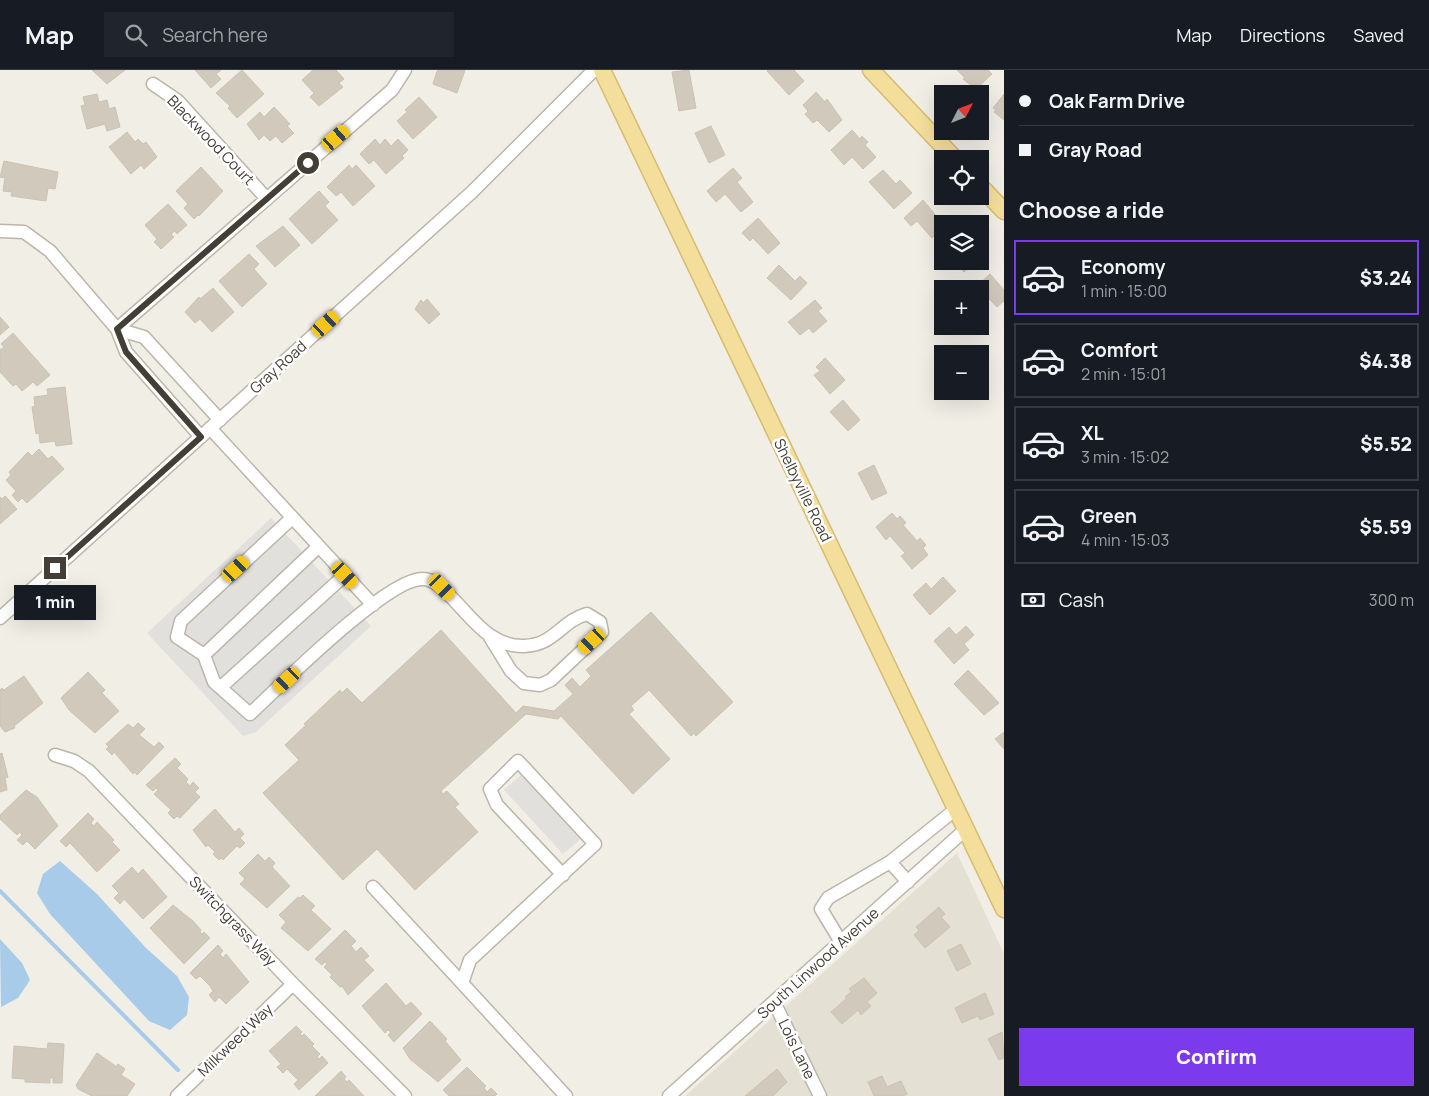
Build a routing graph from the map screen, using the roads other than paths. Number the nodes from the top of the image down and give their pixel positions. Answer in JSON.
{"nodes":[{"id":1,"x":405,"y":70,"type":"edge"},
{"id":2,"x":594,"y":70,"type":"edge"},
{"id":3,"x":602,"y":70,"type":"edge"},
{"id":4,"x":871,"y":70,"type":"edge"},
{"id":5,"x":153,"y":84,"type":"dead end"},
{"id":6,"x":946,"y":150,"type":"edge"},
{"id":7,"x":989,"y":195,"type":"edge"},
{"id":8,"x":266,"y":199,"type":"junction"},
{"id":9,"x":1004,"y":211,"type":"edge"},
{"id":10,"x":0,"y":231,"type":"edge"},
{"id":11,"x":117,"y":329,"type":"junction"},
{"id":12,"x":210,"y":428,"type":"junction"},
{"id":13,"x":292,"y":518,"type":"junction"},
{"id":14,"x":318,"y":547,"type":"junction"},
{"id":15,"x":345,"y":575,"type":"junction"},
{"id":16,"x":372,"y":605,"type":"junction"},
{"id":17,"x":0,"y":618,"type":"edge"},
{"id":18,"x":490,"y":637,"type":"junction"},
{"id":19,"x":204,"y":655,"type":"junction"},
{"id":20,"x":217,"y":685,"type":"junction"},
{"id":21,"x":55,"y":754,"type":"dead end"},
{"id":22,"x":956,"y":809,"type":"junction"},
{"id":23,"x":966,"y":829,"type":"junction"},
{"id":24,"x":890,"y":862,"type":"junction"},
{"id":25,"x":563,"y":875,"type":"junction"},
{"id":26,"x":908,"y":882,"type":"junction"},
{"id":27,"x":373,"y":887,"type":"dead end"},
{"id":28,"x":1004,"y":909,"type":"edge"},
{"id":29,"x":841,"y":942,"type":"junction"},
{"id":30,"x":462,"y":983,"type":"junction"},
{"id":31,"x":293,"y":984,"type":"junction"},
{"id":32,"x":774,"y":1002,"type":"junction"},
{"id":33,"x":177,"y":1096,"type":"edge"},
{"id":34,"x":405,"y":1096,"type":"edge"},
{"id":35,"x":566,"y":1096,"type":"edge"},
{"id":36,"x":669,"y":1096,"type":"edge"},
{"id":37,"x":820,"y":1096,"type":"edge"}],
"edges":[{"from":1,"to":8,"type":"street"},
{"from":2,"to":12,"type":"street","name":"Gray Road"},
{"from":3,"to":22,"type":"main road","name":"Shelbyville Road"},
{"from":4,"to":6,"type":"main road"},
{"from":5,"to":8,"type":"street","name":"Blackwood Court"},
{"from":7,"to":9,"type":"main road"},
{"from":8,"to":11,"type":"street"},
{"from":10,"to":11,"type":"street"},
{"from":11,"to":12,"type":"street"},
{"from":11,"to":12,"type":"street"},
{"from":12,"to":13,"type":"street"},
{"from":12,"to":17,"type":"street","name":"Gray Road"},
{"from":13,"to":14,"type":"street"},
{"from":13,"to":19,"type":"street"},
{"from":14,"to":15,"type":"street"},
{"from":14,"to":19,"type":"street"},
{"from":15,"to":16,"type":"street"},
{"from":15,"to":20,"type":"street"},
{"from":16,"to":18,"type":"street"},
{"from":16,"to":20,"type":"street"},
{"from":18,"to":18,"type":"street"},
{"from":19,"to":20,"type":"street"},
{"from":21,"to":31,"type":"street","name":"Switchgrass Way"},
{"from":22,"to":23,"type":"main road","name":"Shelbyville Road"},
{"from":22,"to":24,"type":"street"},
{"from":23,"to":26,"type":"street","name":"South Linwood Avenue"},
{"from":23,"to":28,"type":"main road","name":"Shelbyville Road"},
{"from":24,"to":26,"type":"street"},
{"from":24,"to":29,"type":"street"},
{"from":25,"to":25,"type":"street"},
{"from":25,"to":30,"type":"street"},
{"from":26,"to":29,"type":"street","name":"South Linwood Avenue"},
{"from":27,"to":30,"type":"street"},
{"from":29,"to":32,"type":"street","name":"South Linwood Avenue"},
{"from":30,"to":35,"type":"street"},
{"from":31,"to":33,"type":"street","name":"Milkweed Way"},
{"from":31,"to":34,"type":"street","name":"Switchgrass Way"},
{"from":32,"to":36,"type":"street","name":"South Linwood Avenue"},
{"from":32,"to":37,"type":"street","name":"Lois Lane"}]}
